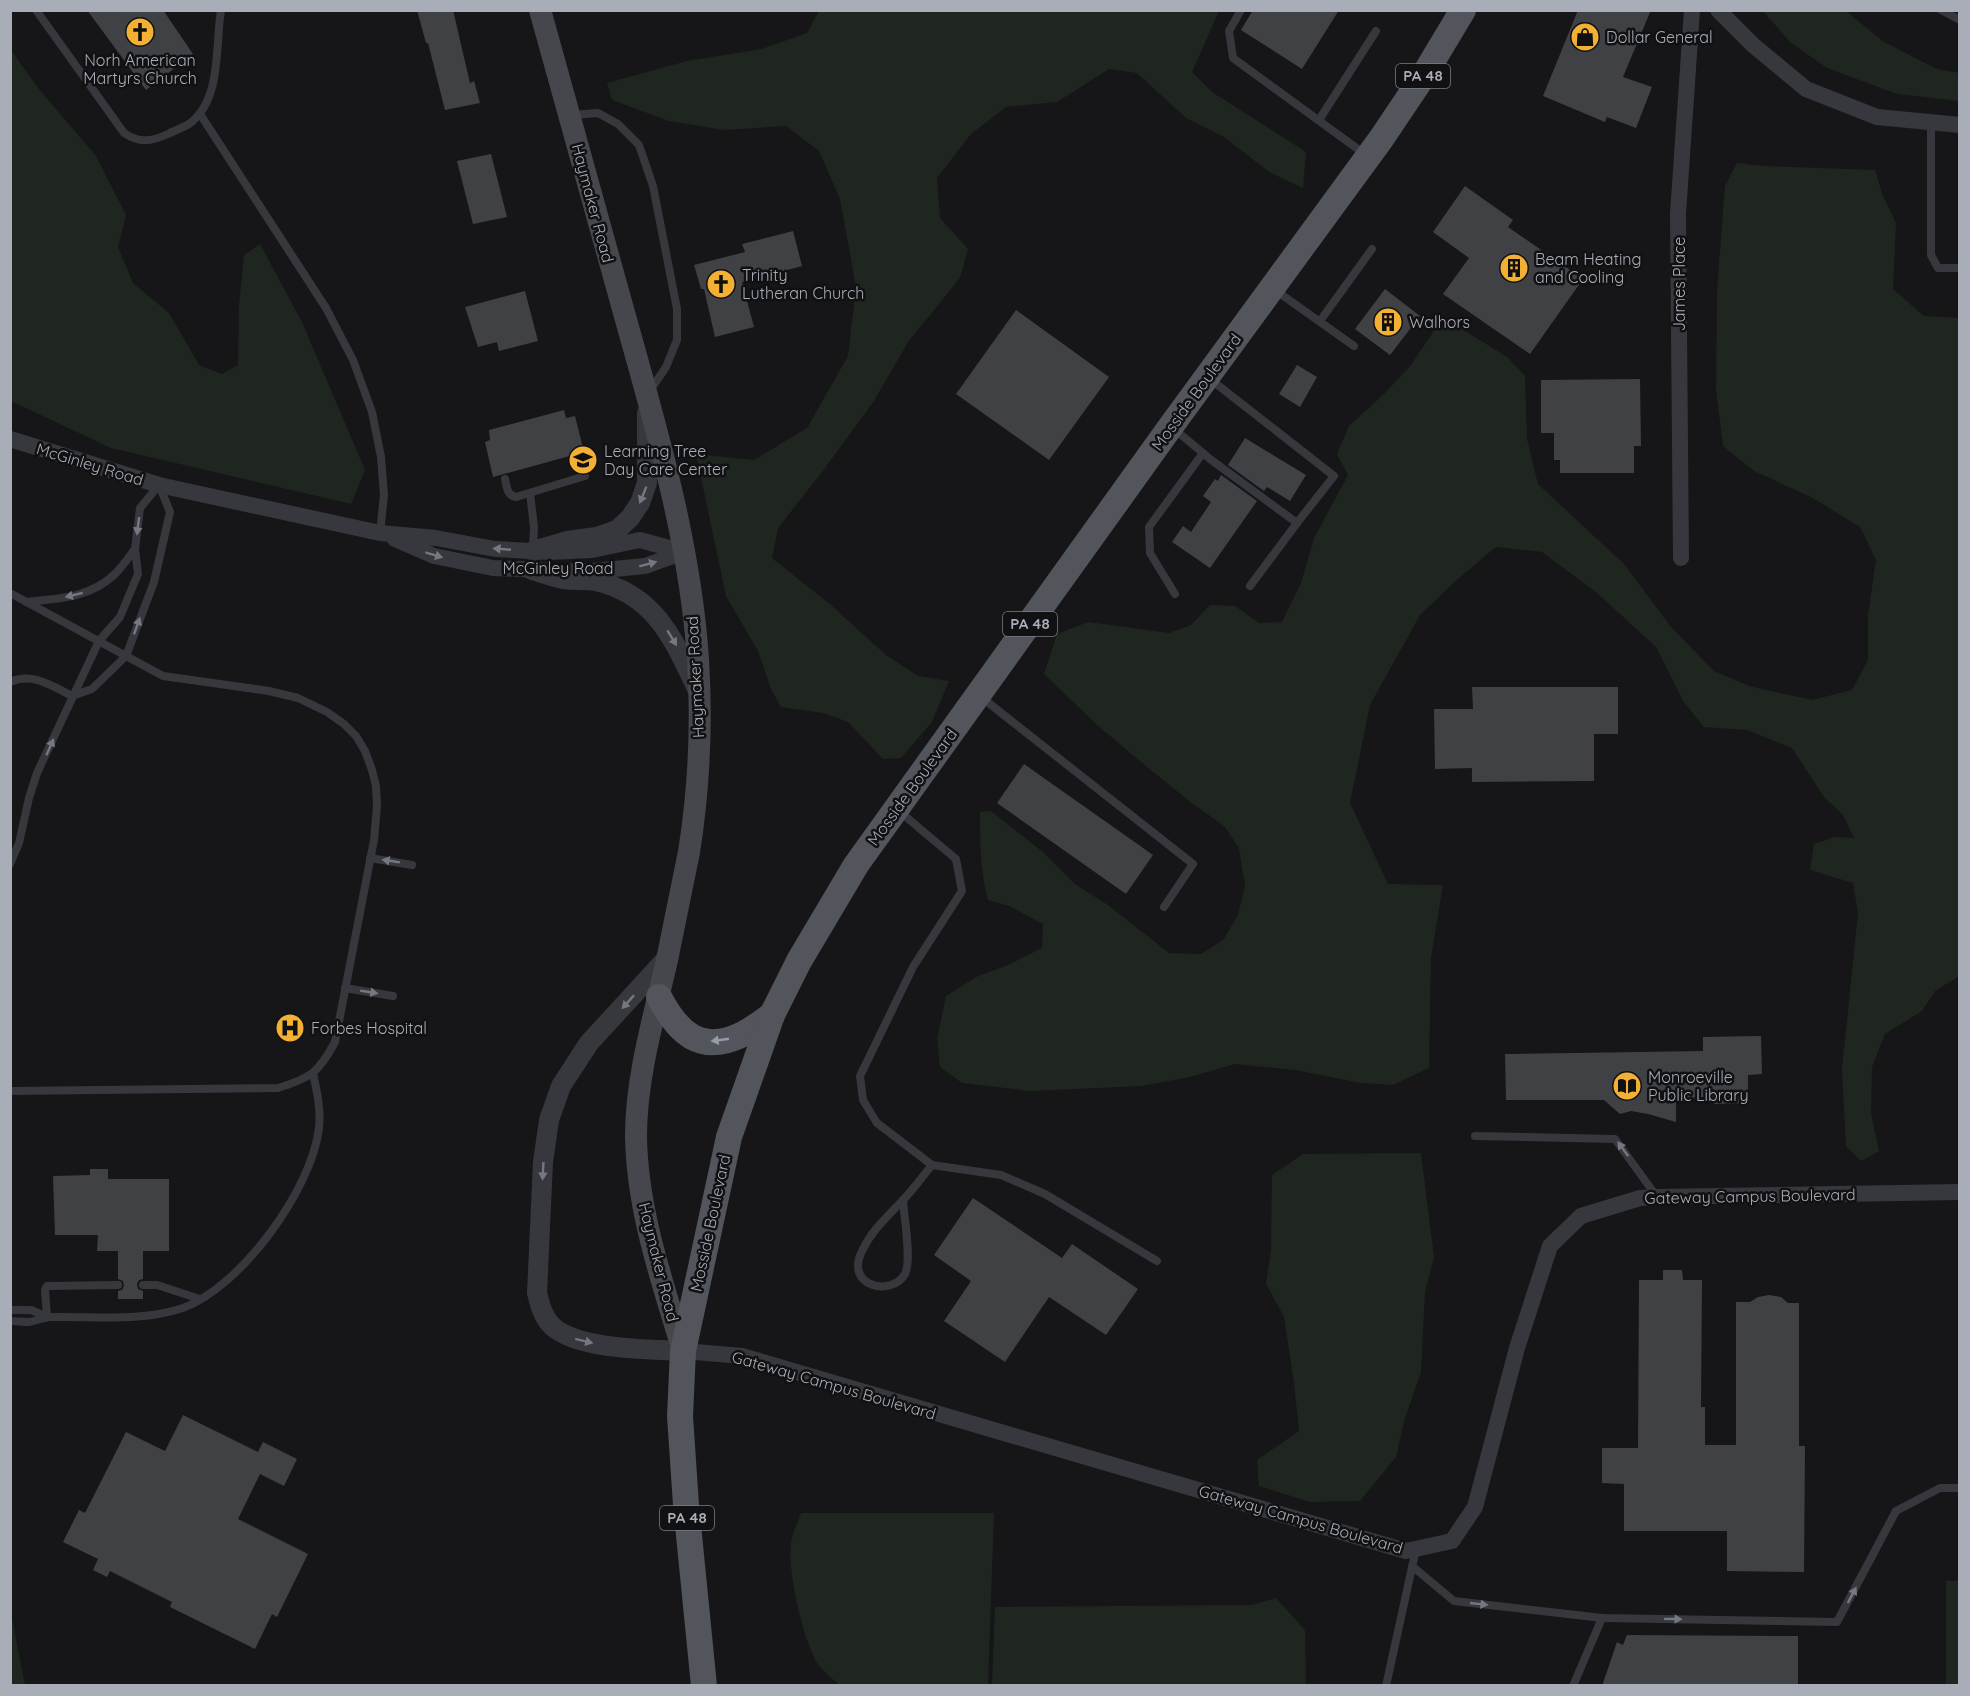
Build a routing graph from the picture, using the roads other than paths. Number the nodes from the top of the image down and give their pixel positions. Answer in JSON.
{"nodes":[{"id":1,"x":36,"y":10,"type":"edge"},
{"id":2,"x":222,"y":10,"type":"edge"},
{"id":3,"x":540,"y":10,"type":"edge"},
{"id":4,"x":1241,"y":10,"type":"edge"},
{"id":5,"x":1692,"y":10,"type":"edge"},
{"id":6,"x":1718,"y":10,"type":"edge"},
{"id":7,"x":1941,"y":10,"type":"edge"},
{"id":8,"x":1458,"y":12,"type":"edge"},
{"id":9,"x":1959,"y":20,"type":"edge"},
{"id":10,"x":1376,"y":31,"type":"dead end"},
{"id":11,"x":200,"y":114,"type":"junction"},
{"id":12,"x":569,"y":115,"type":"junction"},
{"id":13,"x":1319,"y":120,"type":"junction"},
{"id":14,"x":1931,"y":123,"type":"junction"},
{"id":15,"x":1959,"y":125,"type":"edge"},
{"id":16,"x":1368,"y":157,"type":"junction"},
{"id":17,"x":1372,"y":249,"type":"dead end"},
{"id":18,"x":1959,"y":268,"type":"edge"},
{"id":19,"x":1272,"y":288,"type":"junction"},
{"id":20,"x":1320,"y":321,"type":"junction"},
{"id":21,"x":1354,"y":346,"type":"dead end"},
{"id":22,"x":1207,"y":377,"type":"junction"},
{"id":23,"x":647,"y":395,"type":"junction"},
{"id":24,"x":1171,"y":426,"type":"junction"},
{"id":25,"x":10,"y":439,"type":"edge"},
{"id":26,"x":1203,"y":453,"type":"junction"},
{"id":27,"x":585,"y":476,"type":"dead end"},
{"id":28,"x":505,"y":479,"type":"dead end"},
{"id":29,"x":159,"y":485,"type":"junction"},
{"id":30,"x":530,"y":493,"type":"junction"},
{"id":31,"x":1297,"y":523,"type":"junction"},
{"id":32,"x":380,"y":533,"type":"junction"},
{"id":33,"x":135,"y":549,"type":"junction"},
{"id":34,"x":684,"y":552,"type":"junction"},
{"id":35,"x":1681,"y":558,"type":"dead end"},
{"id":36,"x":533,"y":561,"type":"junction"},
{"id":37,"x":1250,"y":586,"type":"dead end"},
{"id":38,"x":10,"y":593,"type":"edge"},
{"id":39,"x":1175,"y":594,"type":"dead end"},
{"id":40,"x":26,"y":602,"type":"junction"},
{"id":41,"x":99,"y":641,"type":"junction"},
{"id":42,"x":126,"y":656,"type":"junction"},
{"id":43,"x":10,"y":682,"type":"edge"},
{"id":44,"x":699,"y":693,"type":"junction"},
{"id":45,"x":978,"y":695,"type":"junction"},
{"id":46,"x":72,"y":696,"type":"junction"},
{"id":47,"x":897,"y":809,"type":"junction"},
{"id":48,"x":370,"y":858,"type":"junction"},
{"id":49,"x":10,"y":864,"type":"edge"},
{"id":50,"x":412,"y":865,"type":"dead end"},
{"id":51,"x":1164,"y":907,"type":"dead end"},
{"id":52,"x":667,"y":958,"type":"junction"},
{"id":53,"x":345,"y":988,"type":"junction"},
{"id":54,"x":393,"y":996,"type":"dead end"},
{"id":55,"x":658,"y":997,"type":"junction"},
{"id":56,"x":772,"y":1015,"type":"junction"},
{"id":57,"x":314,"y":1073,"type":"junction"},
{"id":58,"x":10,"y":1091,"type":"edge"},
{"id":59,"x":1475,"y":1136,"type":"dead end"},
{"id":60,"x":932,"y":1165,"type":"junction"},
{"id":61,"x":1959,"y":1192,"type":"edge"},
{"id":62,"x":1657,"y":1197,"type":"junction"},
{"id":63,"x":903,"y":1200,"type":"junction"},
{"id":64,"x":1157,"y":1261,"type":"dead end"},
{"id":65,"x":118,"y":1285,"type":"dead end"},
{"id":66,"x":143,"y":1285,"type":"dead end"},
{"id":67,"x":200,"y":1299,"type":"junction"},
{"id":68,"x":10,"y":1310,"type":"edge"},
{"id":69,"x":47,"y":1317,"type":"junction"},
{"id":70,"x":10,"y":1321,"type":"edge"},
{"id":71,"x":683,"y":1351,"type":"junction"},
{"id":72,"x":1959,"y":1488,"type":"edge"},
{"id":73,"x":1416,"y":1549,"type":"junction"},
{"id":74,"x":1412,"y":1566,"type":"junction"},
{"id":75,"x":1602,"y":1618,"type":"junction"},
{"id":76,"x":704,"y":1686,"type":"edge"},
{"id":77,"x":1386,"y":1686,"type":"edge"},
{"id":78,"x":1573,"y":1686,"type":"edge"}],
"edges":[{"from":1,"to":11,"type":"lane"},
{"from":2,"to":11,"type":"lane"},
{"from":3,"to":12,"type":"main road","name":"Haymaker Road"},
{"from":4,"to":13,"type":"lane"},
{"from":5,"to":35,"type":"street","name":"James Place"},
{"from":6,"to":14,"type":"street"},
{"from":7,"to":9,"type":"lane"},
{"from":8,"to":16,"type":"main road","name":"Mosside Boulevard","number":"PA 48"},
{"from":10,"to":13,"type":"lane"},
{"from":11,"to":32,"type":"lane"},
{"from":12,"to":23,"type":"main road","name":"Haymaker Road"},
{"from":12,"to":23,"type":"lane"},
{"from":13,"to":16,"type":"lane"},
{"from":14,"to":15,"type":"street"},
{"from":14,"to":18,"type":"lane"},
{"from":16,"to":19,"type":"main road","name":"Mosside Boulevard","number":"PA 48"},
{"from":17,"to":20,"type":"lane"},
{"from":19,"to":20,"type":"lane"},
{"from":19,"to":22,"type":"main road","name":"Mosside Boulevard","number":"PA 48"},
{"from":20,"to":21,"type":"lane"},
{"from":22,"to":24,"type":"main road","name":"Mosside Boulevard","number":"PA 48"},
{"from":22,"to":31,"type":"lane"},
{"from":23,"to":34,"type":"main road","name":"Haymaker Road"},
{"from":23,"to":36,"type":"street","one_way":true},
{"from":24,"to":26,"type":"lane"},
{"from":24,"to":45,"type":"main road","name":"Mosside Boulevard","number":"PA 48"},
{"from":25,"to":29,"type":"street","name":"McGinley Road"},
{"from":26,"to":31,"type":"lane"},
{"from":26,"to":39,"type":"lane"},
{"from":27,"to":30,"type":"lane"},
{"from":28,"to":30,"type":"lane"},
{"from":29,"to":32,"type":"street","name":"McGinley Road"},
{"from":29,"to":33,"type":"lane","one_way":true},
{"from":42,"to":29,"type":"lane","one_way":true},
{"from":30,"to":36,"type":"lane"},
{"from":31,"to":37,"type":"lane"},
{"from":32,"to":36,"type":"street","name":"McGinley Road"},
{"from":33,"to":40,"type":"lane","one_way":true},
{"from":33,"to":41,"type":"lane"},
{"from":36,"to":34,"type":"street","name":"McGinley Road","one_way":true},
{"from":34,"to":36,"type":"street","name":"McGinley Road"},
{"from":34,"to":44,"type":"main road","name":"Haymaker Road"},
{"from":36,"to":44,"type":"street","one_way":true},
{"from":38,"to":40,"type":"lane"},
{"from":40,"to":41,"type":"lane"},
{"from":41,"to":42,"type":"lane"},
{"from":41,"to":46,"type":"lane"},
{"from":42,"to":46,"type":"lane"},
{"from":42,"to":48,"type":"lane"},
{"from":43,"to":46,"type":"lane"},
{"from":44,"to":52,"type":"main road","name":"Haymaker Road"},
{"from":45,"to":47,"type":"main road","name":"Mosside Boulevard","number":"PA 48"},
{"from":45,"to":51,"type":"lane"},
{"from":49,"to":46,"type":"lane","one_way":true},
{"from":47,"to":56,"type":"main road","name":"Mosside Boulevard","number":"PA 48"},
{"from":47,"to":60,"type":"lane"},
{"from":50,"to":48,"type":"lane","one_way":true},
{"from":48,"to":53,"type":"lane"},
{"from":52,"to":55,"type":"main road","name":"Haymaker Road"},
{"from":52,"to":71,"type":"street","one_way":true},
{"from":53,"to":54,"type":"lane","one_way":true},
{"from":53,"to":57,"type":"lane"},
{"from":56,"to":55,"type":"main road","one_way":true},
{"from":55,"to":71,"type":"main road","name":"Haymaker Road"},
{"from":56,"to":71,"type":"main road","name":"Mosside Boulevard","number":"PA 48"},
{"from":57,"to":58,"type":"lane"},
{"from":57,"to":67,"type":"lane"},
{"from":62,"to":59,"type":"lane","one_way":true},
{"from":60,"to":63,"type":"lane"},
{"from":60,"to":64,"type":"lane"},
{"from":61,"to":62,"type":"street","name":"Gateway Campus Boulevard"},
{"from":62,"to":73,"type":"street","name":"Gateway Campus Boulevard"},
{"from":63,"to":63,"type":"lane"},
{"from":65,"to":69,"type":"lane"},
{"from":66,"to":67,"type":"lane"},
{"from":67,"to":69,"type":"lane"},
{"from":68,"to":69,"type":"lane"},
{"from":69,"to":70,"type":"lane"},
{"from":71,"to":73,"type":"street","name":"Gateway Campus Boulevard"},
{"from":71,"to":76,"type":"main road","name":"Mosside Boulevard","number":"PA 48"},
{"from":75,"to":72,"type":"lane","one_way":true},
{"from":73,"to":74,"type":"lane"},
{"from":74,"to":75,"type":"lane","one_way":true},
{"from":74,"to":77,"type":"lane"},
{"from":75,"to":78,"type":"lane"}]}
